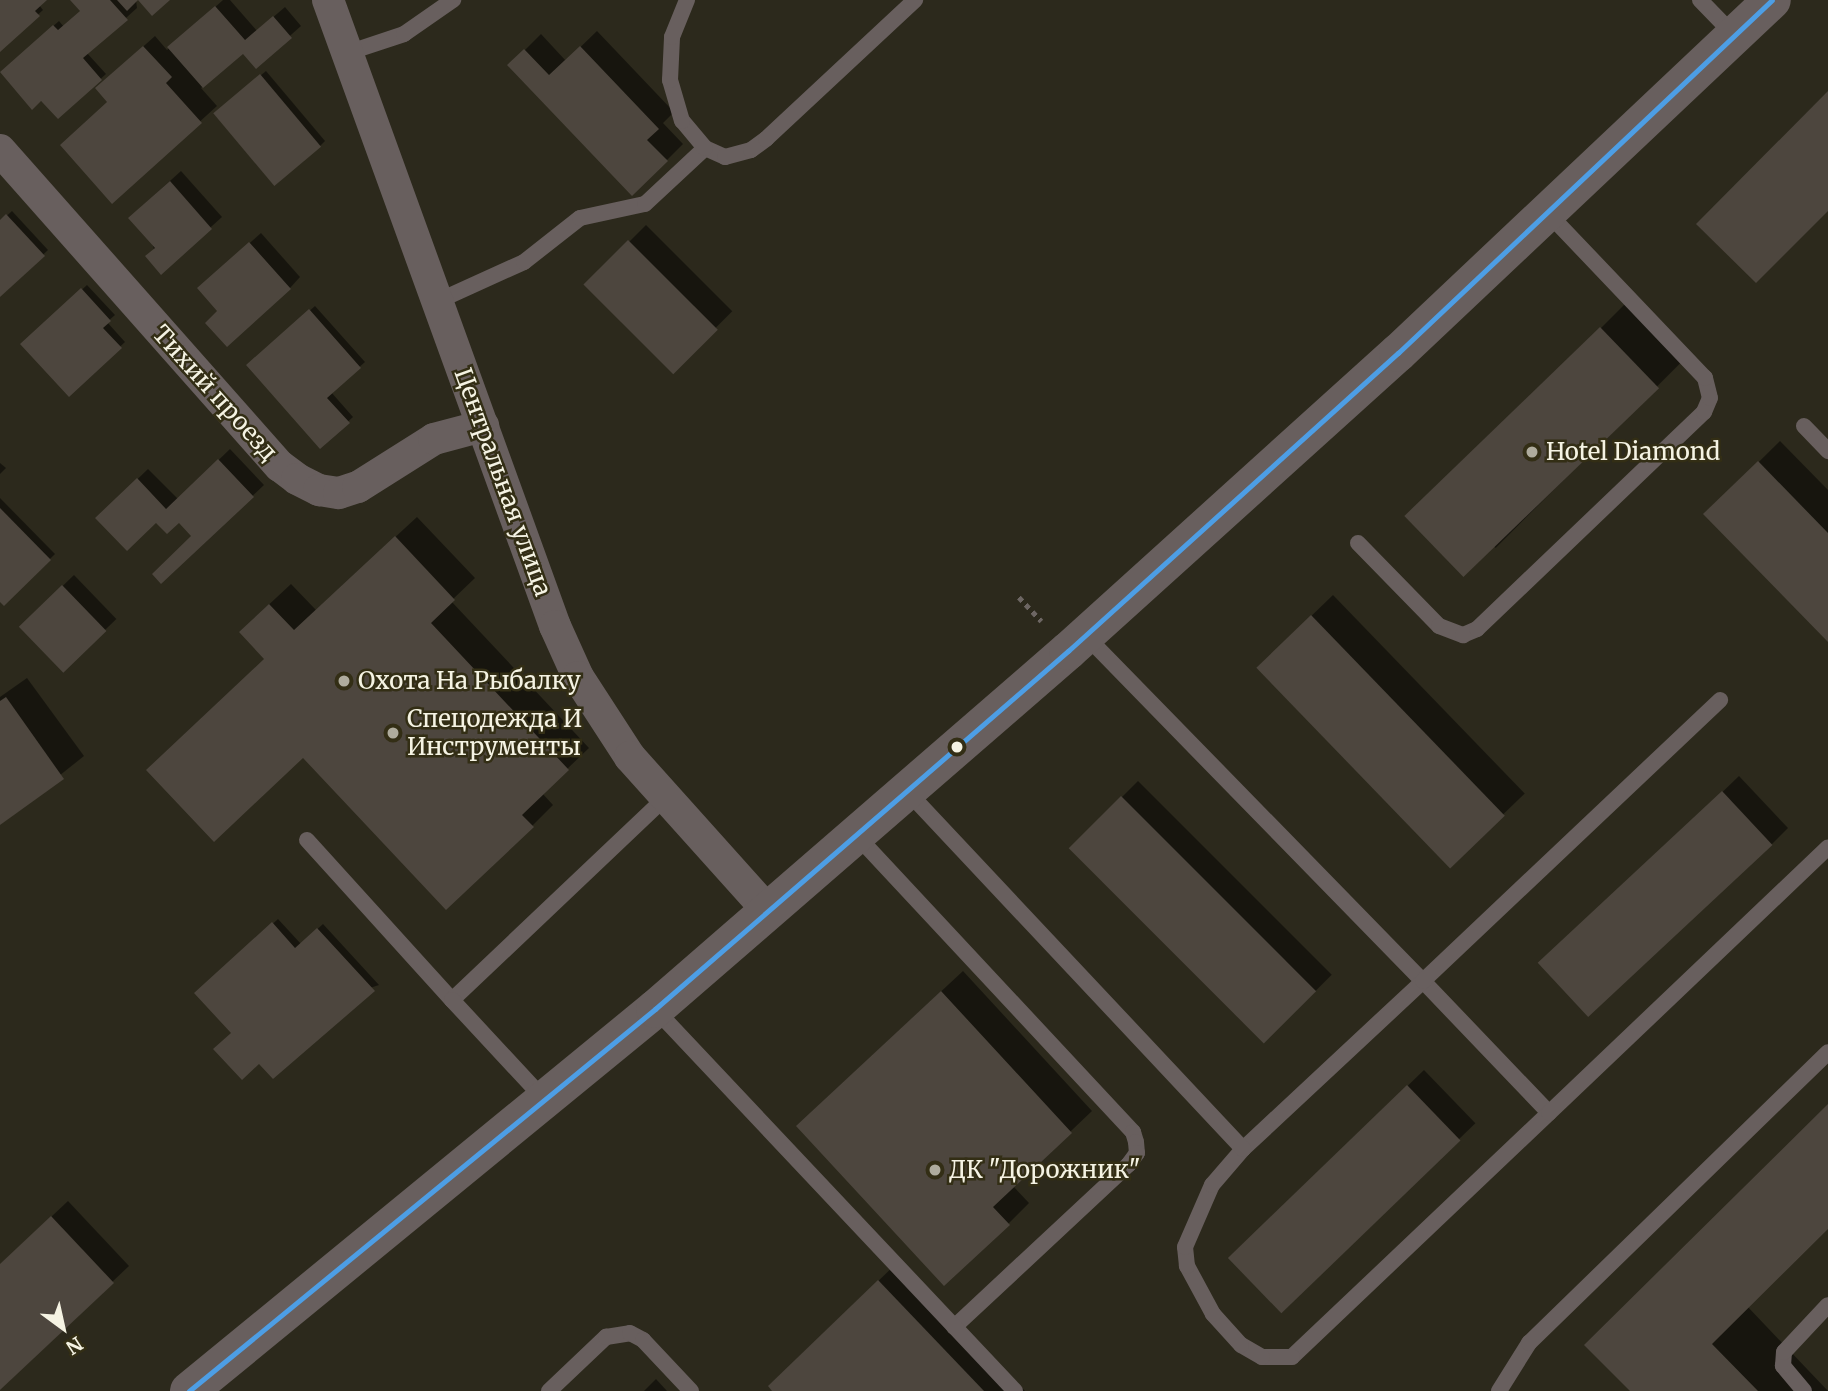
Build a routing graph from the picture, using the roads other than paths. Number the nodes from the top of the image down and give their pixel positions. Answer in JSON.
{"nodes":[{"id":1,"x":328,"y":0,"type":"edge"},
{"id":2,"x":453,"y":0,"type":"edge"},
{"id":3,"x":687,"y":0,"type":"edge"},
{"id":4,"x":915,"y":0,"type":"edge"},
{"id":5,"x":1700,"y":0,"type":"edge"},
{"id":6,"x":1772,"y":0,"type":"edge"},
{"id":7,"x":1735,"y":36,"type":"junction"},
{"id":8,"x":347,"y":52,"type":"junction"},
{"id":9,"x":705,"y":148,"type":"junction"},
{"id":10,"x":0,"y":150,"type":"edge"},
{"id":11,"x":1547,"y":212,"type":"junction"},
{"id":12,"x":438,"y":302,"type":"junction"},
{"id":13,"x":483,"y":426,"type":"junction"},
{"id":14,"x":1804,"y":426,"type":"dead end"},
{"id":15,"x":1828,"y":451,"type":"edge"},
{"id":16,"x":1358,"y":543,"type":"dead end"},
{"id":17,"x":1085,"y":635,"type":"junction"},
{"id":18,"x":1720,"y":700,"type":"dead end"},
{"id":19,"x":908,"y":791,"type":"junction"},
{"id":20,"x":666,"y":797,"type":"junction"},
{"id":21,"x":857,"y":836,"type":"junction"},
{"id":22,"x":307,"y":840,"type":"dead end"},
{"id":23,"x":1828,"y":846,"type":"edge"},
{"id":24,"x":769,"y":912,"type":"junction"},
{"id":25,"x":1423,"y":981,"type":"junction"},
{"id":26,"x":452,"y":1000,"type":"junction"},
{"id":27,"x":655,"y":1009,"type":"junction"},
{"id":28,"x":1828,"y":1052,"type":"edge"},
{"id":29,"x":545,"y":1100,"type":"junction"},
{"id":30,"x":1549,"y":1113,"type":"junction"},
{"id":31,"x":1243,"y":1149,"type":"junction"},
{"id":32,"x":1828,"y":1305,"type":"edge"},
{"id":33,"x":954,"y":1327,"type":"junction"},
{"id":34,"x":189,"y":1391,"type":"edge"},
{"id":35,"x":549,"y":1391,"type":"edge"},
{"id":36,"x":691,"y":1391,"type":"edge"},
{"id":37,"x":1015,"y":1391,"type":"edge"},
{"id":38,"x":1499,"y":1391,"type":"edge"},
{"id":39,"x":1804,"y":1391,"type":"edge"}],
"edges":[{"from":1,"to":8,"type":"street","name":"Центральная улица"},
{"from":2,"to":8,"type":"lane"},
{"from":3,"to":9,"type":"lane"},
{"from":4,"to":9,"type":"lane"},
{"from":5,"to":7,"type":"lane"},
{"from":6,"to":7,"type":"street"},
{"from":7,"to":11,"type":"street"},
{"from":8,"to":12,"type":"street","name":"Центральная улица"},
{"from":9,"to":12,"type":"lane"},
{"from":10,"to":13,"type":"street","name":"Тихий проезд"},
{"from":11,"to":16,"type":"lane"},
{"from":11,"to":17,"type":"street"},
{"from":12,"to":13,"type":"street","name":"Центральная улица"},
{"from":13,"to":20,"type":"street","name":"Центральная улица"},
{"from":14,"to":15,"type":"lane"},
{"from":17,"to":19,"type":"street"},
{"from":17,"to":25,"type":"lane"},
{"from":18,"to":25,"type":"lane"},
{"from":19,"to":21,"type":"street"},
{"from":19,"to":31,"type":"lane"},
{"from":20,"to":24,"type":"street","name":"Центральная улица"},
{"from":20,"to":26,"type":"lane"},
{"from":21,"to":24,"type":"street"},
{"from":21,"to":33,"type":"lane"},
{"from":22,"to":26,"type":"lane"},
{"from":23,"to":30,"type":"lane"},
{"from":24,"to":27,"type":"street"},
{"from":25,"to":30,"type":"lane"},
{"from":25,"to":31,"type":"lane"},
{"from":26,"to":29,"type":"lane"},
{"from":27,"to":29,"type":"street"},
{"from":27,"to":33,"type":"lane"},
{"from":28,"to":38,"type":"lane"},
{"from":29,"to":34,"type":"street"},
{"from":30,"to":31,"type":"lane"},
{"from":32,"to":39,"type":"lane"},
{"from":33,"to":37,"type":"lane"},
{"from":35,"to":36,"type":"lane"}]}
